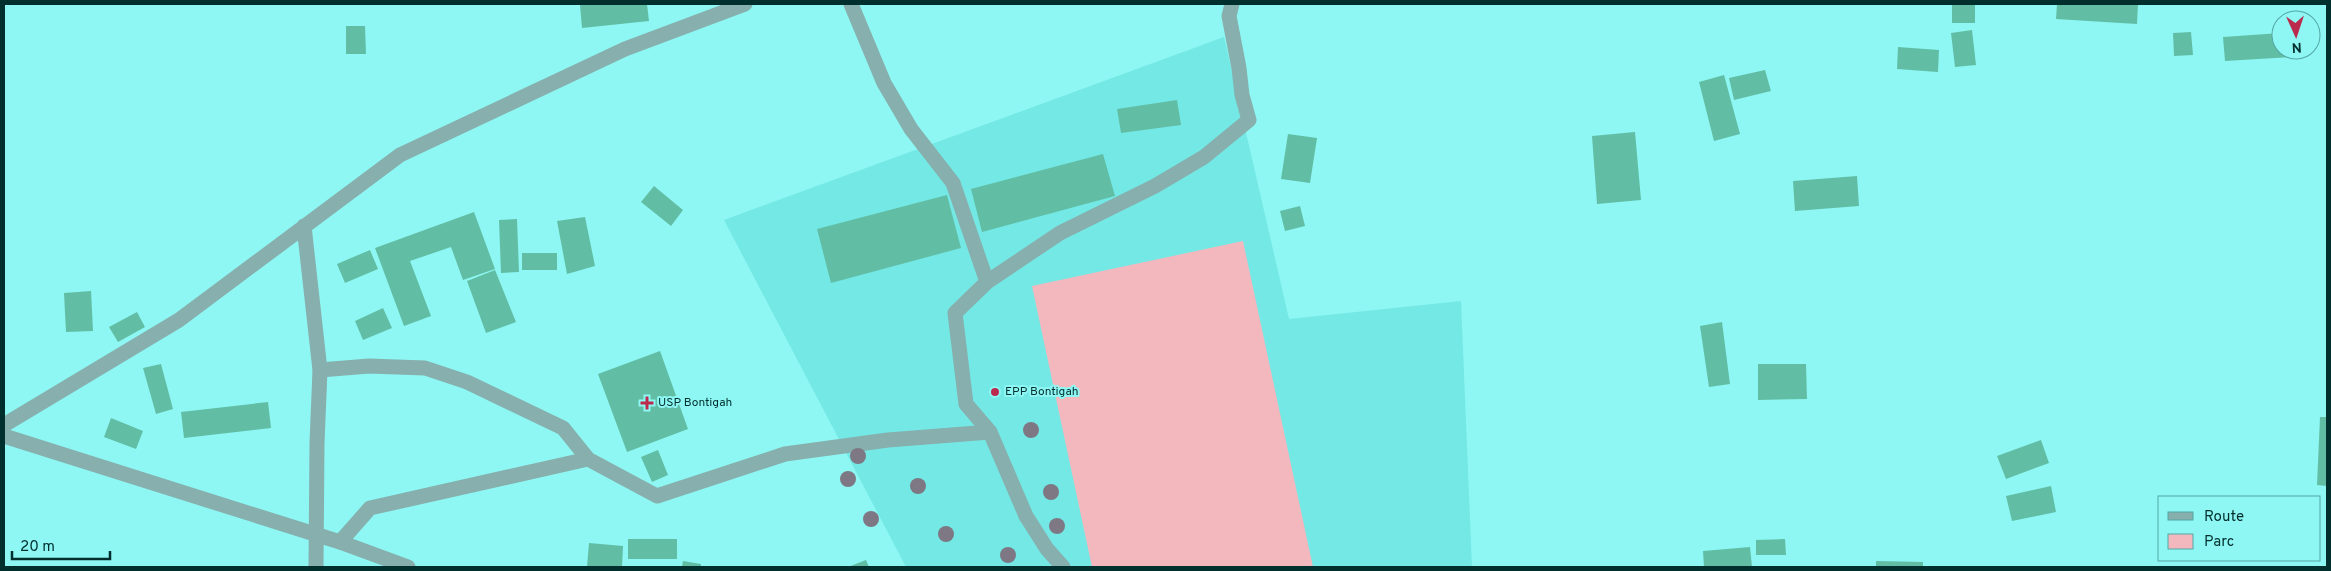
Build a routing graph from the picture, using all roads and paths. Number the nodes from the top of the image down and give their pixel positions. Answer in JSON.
{"nodes":[{"id":1,"x":745,"y":4,"type":"edge"},
{"id":2,"x":851,"y":4,"type":"edge"},
{"id":3,"x":1232,"y":4,"type":"edge"},
{"id":4,"x":304,"y":226,"type":"junction"},
{"id":5,"x":987,"y":282,"type":"junction"},
{"id":6,"x":320,"y":370,"type":"junction"},
{"id":7,"x":4,"y":425,"type":"edge"},
{"id":8,"x":990,"y":432,"type":"junction"},
{"id":9,"x":4,"y":436,"type":"edge"},
{"id":10,"x":588,"y":459,"type":"junction"},
{"id":11,"x":316,"y":534,"type":"junction"},
{"id":12,"x":340,"y":542,"type":"junction"},
{"id":13,"x":316,"y":567,"type":"edge"},
{"id":14,"x":408,"y":567,"type":"edge"},
{"id":15,"x":1063,"y":567,"type":"edge"}],
"edges":[{"from":1,"to":4,"type":"street"},
{"from":2,"to":5,"type":"street"},
{"from":3,"to":5,"type":"street"},
{"from":4,"to":6,"type":"street"},
{"from":4,"to":7,"type":"street"},
{"from":5,"to":8,"type":"street"},
{"from":6,"to":10,"type":"street"},
{"from":6,"to":11,"type":"street"},
{"from":8,"to":10,"type":"street"},
{"from":8,"to":15,"type":"street"},
{"from":9,"to":11,"type":"street"},
{"from":10,"to":12,"type":"street"},
{"from":11,"to":12,"type":"street"},
{"from":11,"to":13,"type":"street"},
{"from":12,"to":14,"type":"street"}]}
